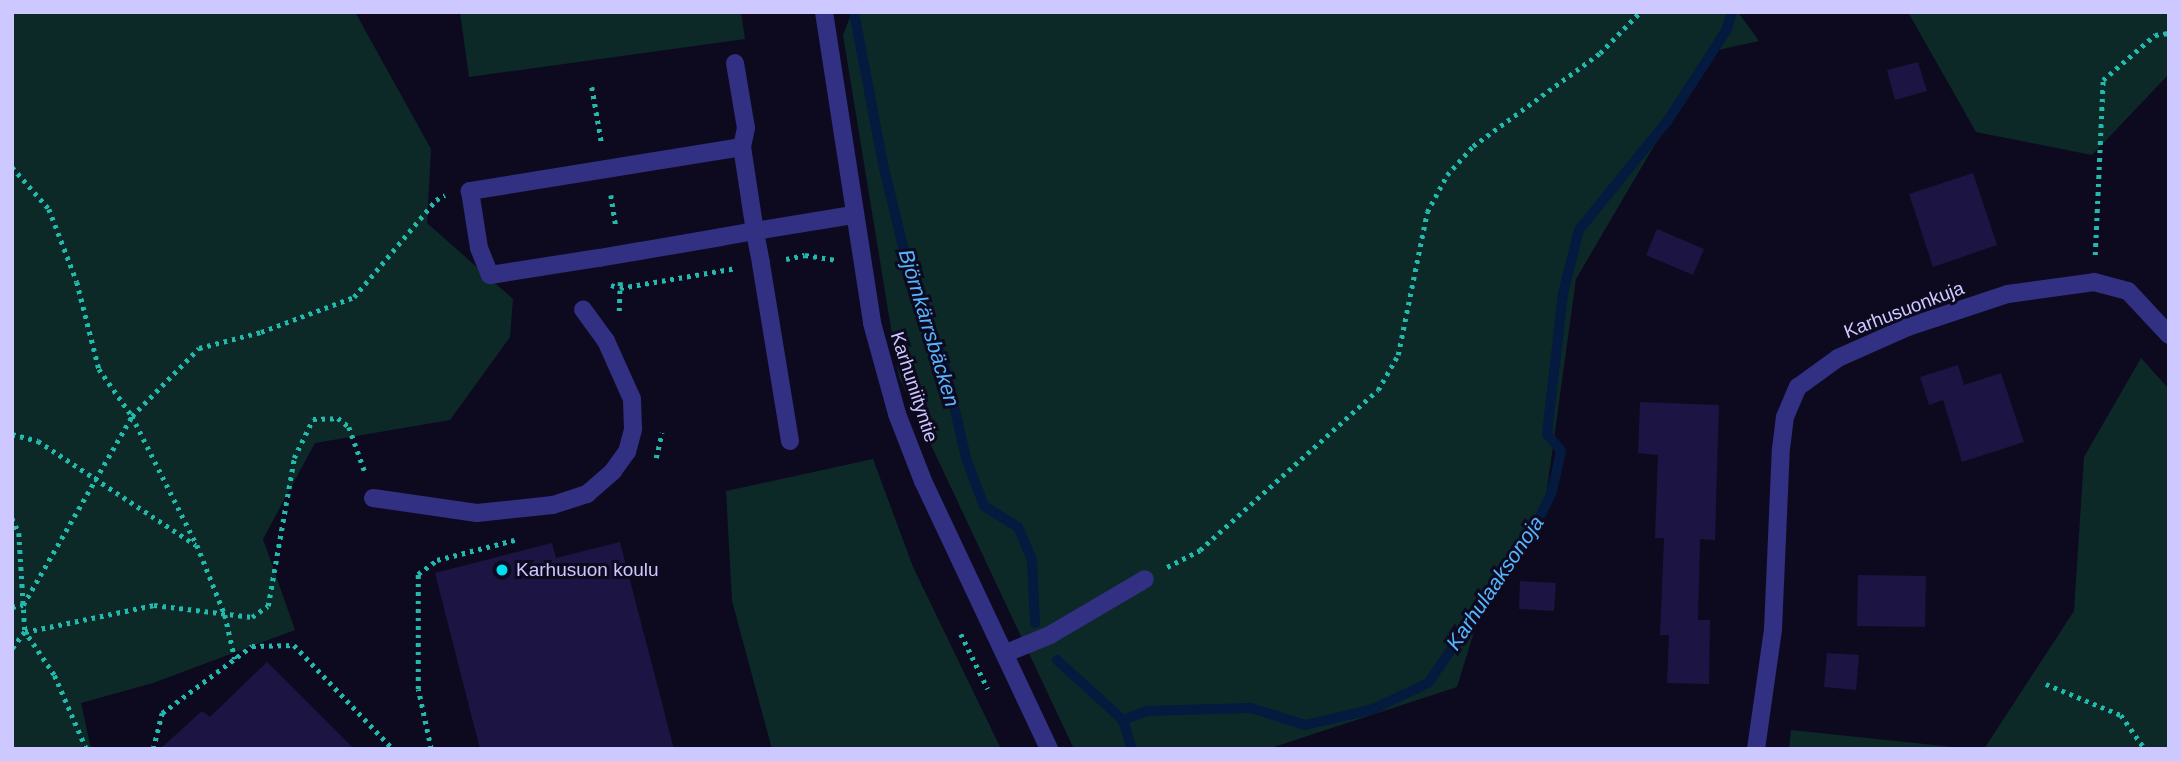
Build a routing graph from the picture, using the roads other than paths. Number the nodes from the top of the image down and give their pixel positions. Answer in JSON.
{"nodes":[{"id":1,"x":824,"y":12,"type":"edge"},
{"id":2,"x":735,"y":63,"type":"dead end"},
{"id":3,"x":742,"y":147,"type":"junction"},
{"id":4,"x":853,"y":215,"type":"junction"},
{"id":5,"x":755,"y":231,"type":"junction"},
{"id":6,"x":583,"y":309,"type":"dead end"},
{"id":7,"x":2169,"y":335,"type":"edge"},
{"id":8,"x":790,"y":441,"type":"dead end"},
{"id":9,"x":373,"y":498,"type":"road end"},
{"id":10,"x":1145,"y":579,"type":"road end"},
{"id":11,"x":1006,"y":653,"type":"junction"},
{"id":12,"x":1049,"y":749,"type":"edge"},
{"id":13,"x":1756,"y":749,"type":"edge"}],
"edges":[{"from":1,"to":4,"type":"street","name":"Karhuniityntie"},
{"from":2,"to":3,"type":"street"},
{"from":3,"to":5,"type":"street"},
{"from":3,"to":5,"type":"street"},
{"from":4,"to":5,"type":"street"},
{"from":4,"to":11,"type":"street","name":"Karhuniityntie"},
{"from":5,"to":8,"type":"street"},
{"from":6,"to":9,"type":"street"},
{"from":7,"to":13,"type":"street","name":"Karhusuonkuja"},
{"from":10,"to":11,"type":"street"},
{"from":11,"to":12,"type":"street","name":"Karhuniityntie"}]}
